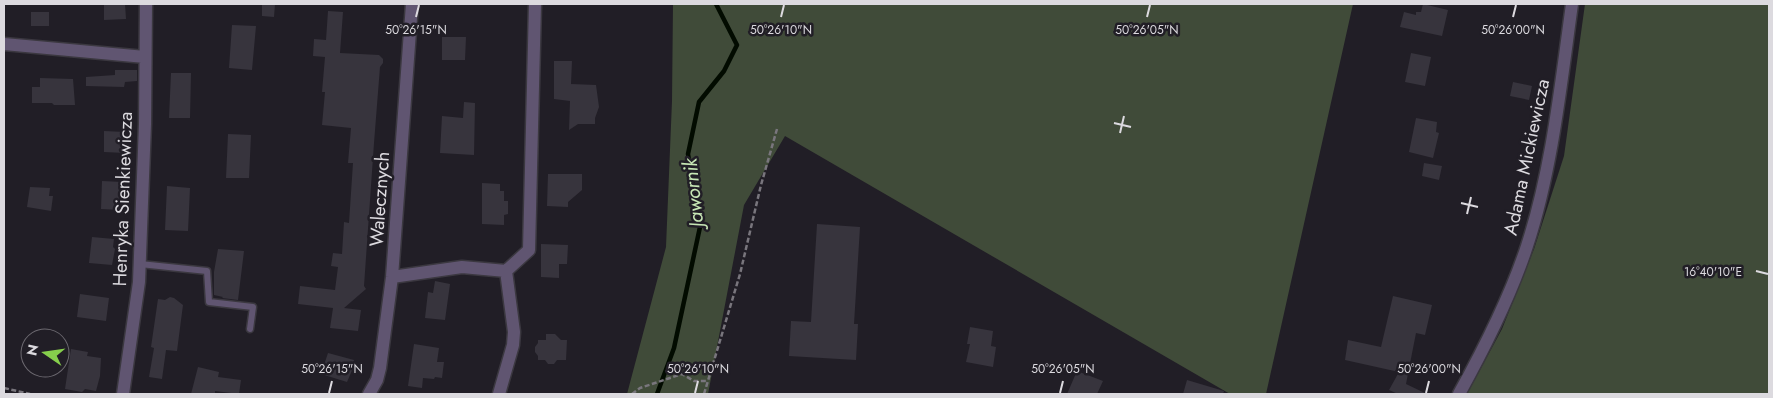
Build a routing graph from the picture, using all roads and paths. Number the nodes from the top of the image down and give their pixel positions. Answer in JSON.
{"nodes":[{"id":1,"x":146,"y":4,"type":"edge"},
{"id":2,"x":412,"y":4,"type":"edge"},
{"id":3,"x":535,"y":4,"type":"edge"},
{"id":4,"x":1572,"y":4,"type":"edge"},
{"id":5,"x":4,"y":44,"type":"edge"},
{"id":6,"x":145,"y":57,"type":"junction"},
{"id":7,"x":776,"y":129,"type":"dead end"},
{"id":8,"x":140,"y":264,"type":"junction"},
{"id":9,"x":506,"y":271,"type":"junction"},
{"id":10,"x":392,"y":277,"type":"junction"},
{"id":11,"x":250,"y":329,"type":"dead end"},
{"id":12,"x":708,"y":381,"type":"junction"},
{"id":13,"x":4,"y":388,"type":"edge"},
{"id":14,"x":30,"y":394,"type":"edge"},
{"id":15,"x":123,"y":394,"type":"edge"},
{"id":16,"x":369,"y":394,"type":"edge"},
{"id":17,"x":500,"y":394,"type":"edge"},
{"id":18,"x":632,"y":394,"type":"edge"},
{"id":19,"x":704,"y":394,"type":"edge"},
{"id":20,"x":1458,"y":394,"type":"edge"}],
"edges":[{"from":1,"to":6,"type":"street","name":"Henryka Sienkiewicza"},
{"from":2,"to":10,"type":"street","name":"Walecznych"},
{"from":3,"to":9,"type":"street"},
{"from":4,"to":20,"type":"street","name":"Adama Mickiewicza"},
{"from":5,"to":6,"type":"street"},
{"from":6,"to":8,"type":"street","name":"Henryka Sienkiewicza"},
{"from":7,"to":12,"type":"path"},
{"from":8,"to":11,"type":"lane"},
{"from":8,"to":15,"type":"street","name":"Henryka Sienkiewicza"},
{"from":9,"to":10,"type":"street"},
{"from":9,"to":17,"type":"street"},
{"from":10,"to":16,"type":"street","name":"Walecznych"},
{"from":12,"to":18,"type":"path"},
{"from":12,"to":19,"type":"path"},
{"from":13,"to":14,"type":"path"}]}
